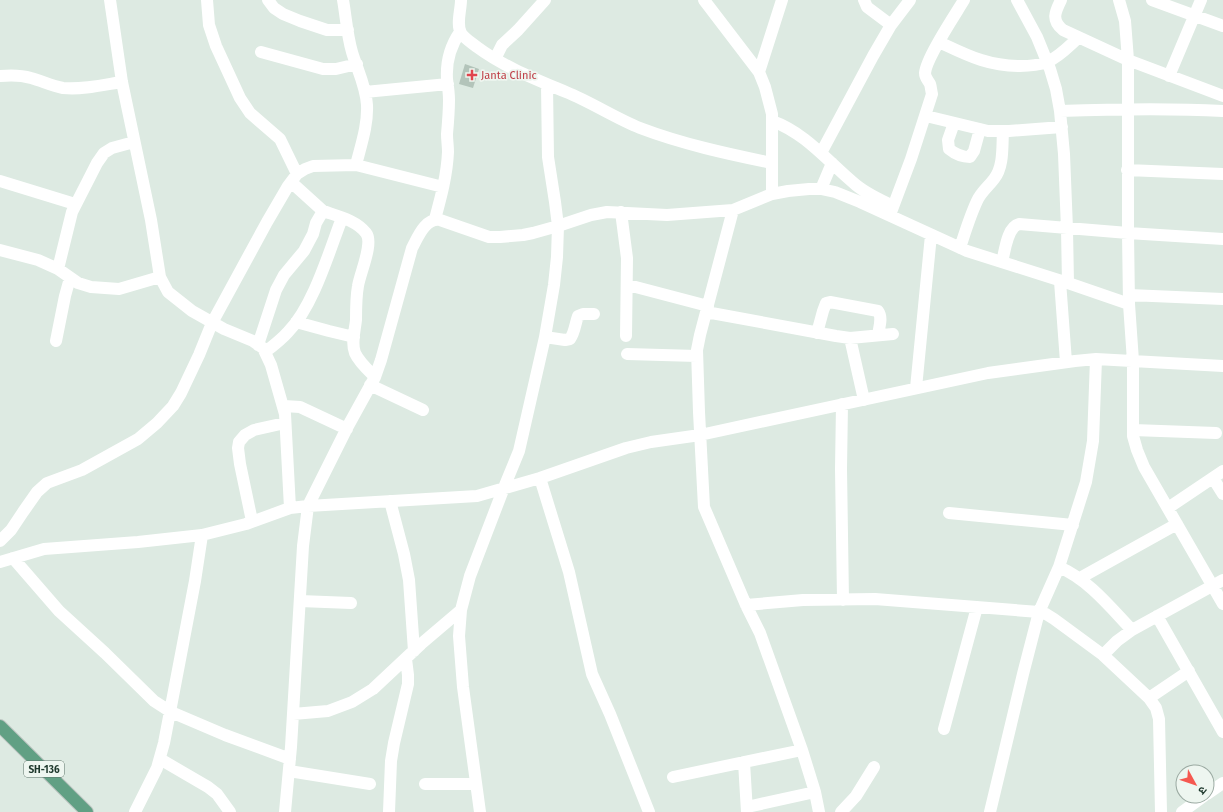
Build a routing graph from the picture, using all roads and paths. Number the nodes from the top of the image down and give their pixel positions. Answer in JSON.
{"nodes":[{"id":1,"x":110,"y":0,"type":"edge"},
{"id":2,"x":207,"y":0,"type":"edge"},
{"id":3,"x":268,"y":0,"type":"edge"},
{"id":4,"x":343,"y":0,"type":"edge"},
{"id":5,"x":461,"y":0,"type":"edge"},
{"id":6,"x":545,"y":0,"type":"edge"},
{"id":7,"x":704,"y":0,"type":"edge"},
{"id":8,"x":782,"y":0,"type":"edge"},
{"id":9,"x":864,"y":0,"type":"edge"},
{"id":10,"x":910,"y":0,"type":"edge"},
{"id":11,"x":964,"y":0,"type":"edge"},
{"id":12,"x":1017,"y":0,"type":"edge"},
{"id":13,"x":1061,"y":0,"type":"edge"},
{"id":14,"x":1118,"y":0,"type":"edge"},
{"id":15,"x":1152,"y":0,"type":"edge"},
{"id":16,"x":1202,"y":0,"type":"edge"},
{"id":17,"x":1195,"y":15,"type":"junction"},
{"id":18,"x":891,"y":25,"type":"junction"},
{"id":19,"x":1223,"y":26,"type":"edge"},
{"id":20,"x":348,"y":30,"type":"junction"},
{"id":21,"x":460,"y":32,"type":"junction"},
{"id":22,"x":1078,"y":38,"type":"junction"},
{"id":23,"x":939,"y":42,"type":"junction"},
{"id":24,"x":261,"y":52,"type":"dead end"},
{"id":25,"x":495,"y":58,"type":"junction"},
{"id":26,"x":1128,"y":60,"type":"junction"},
{"id":27,"x":1046,"y":62,"type":"junction"},
{"id":28,"x":357,"y":64,"type":"junction"},
{"id":29,"x":759,"y":72,"type":"junction"},
{"id":30,"x":0,"y":76,"type":"edge"},
{"id":31,"x":1169,"y":76,"type":"junction"},
{"id":32,"x":122,"y":82,"type":"junction"},
{"id":33,"x":448,"y":84,"type":"junction"},
{"id":34,"x":547,"y":85,"type":"junction"},
{"id":35,"x":365,"y":92,"type":"junction"},
{"id":36,"x":1223,"y":96,"type":"edge"},
{"id":37,"x":1128,"y":109,"type":"junction"},
{"id":38,"x":1060,"y":111,"type":"junction"},
{"id":39,"x":1223,"y":111,"type":"edge"},
{"id":40,"x":926,"y":116,"type":"junction"},
{"id":41,"x":772,"y":121,"type":"junction"},
{"id":42,"x":954,"y":123,"type":"junction"},
{"id":43,"x":1062,"y":127,"type":"junction"},
{"id":44,"x":980,"y":129,"type":"junction"},
{"id":45,"x":1003,"y":131,"type":"junction"},
{"id":46,"x":134,"y":142,"type":"junction"},
{"id":47,"x":821,"y":153,"type":"junction"},
{"id":48,"x":772,"y":163,"type":"junction"},
{"id":49,"x":832,"y":163,"type":"junction"},
{"id":50,"x":356,"y":165,"type":"junction"},
{"id":51,"x":1128,"y":170,"type":"junction"},
{"id":52,"x":1223,"y":174,"type":"edge"},
{"id":53,"x":294,"y":178,"type":"junction"},
{"id":54,"x":0,"y":181,"type":"edge"},
{"id":55,"x":443,"y":187,"type":"junction"},
{"id":56,"x":821,"y":189,"type":"junction"},
{"id":57,"x":772,"y":194,"type":"junction"},
{"id":58,"x":75,"y":204,"type":"junction"},
{"id":59,"x":733,"y":210,"type":"junction"},
{"id":60,"x":892,"y":210,"type":"junction"},
{"id":61,"x":323,"y":211,"type":"junction"},
{"id":62,"x":621,"y":212,"type":"junction"},
{"id":63,"x":342,"y":218,"type":"junction"},
{"id":64,"x":435,"y":219,"type":"junction"},
{"id":65,"x":558,"y":226,"type":"junction"},
{"id":66,"x":1068,"y":229,"type":"junction"},
{"id":67,"x":931,"y":234,"type":"junction"},
{"id":68,"x":1128,"y":234,"type":"junction"},
{"id":69,"x":1223,"y":239,"type":"edge"},
{"id":70,"x":960,"y":248,"type":"junction"},
{"id":71,"x":0,"y":250,"type":"edge"},
{"id":72,"x":1002,"y":262,"type":"junction"},
{"id":73,"x":58,"y":269,"type":"junction"},
{"id":74,"x":160,"y":277,"type":"junction"},
{"id":75,"x":70,"y":278,"type":"junction"},
{"id":76,"x":1064,"y":282,"type":"junction"},
{"id":77,"x":628,"y":285,"type":"junction"},
{"id":78,"x":1129,"y":299,"type":"junction"},
{"id":79,"x":1223,"y":299,"type":"edge"},
{"id":80,"x":707,"y":309,"type":"junction"},
{"id":81,"x":594,"y":314,"type":"dead end"},
{"id":82,"x":296,"y":322,"type":"junction"},
{"id":83,"x":212,"y":323,"type":"junction"},
{"id":84,"x":817,"y":333,"type":"junction"},
{"id":85,"x":893,"y":334,"type":"dead end"},
{"id":86,"x":878,"y":335,"type":"junction"},
{"id":87,"x":626,"y":336,"type":"dead end"},
{"id":88,"x":354,"y":337,"type":"junction"},
{"id":89,"x":545,"y":338,"type":"junction"},
{"id":90,"x":850,"y":338,"type":"junction"},
{"id":91,"x":56,"y":341,"type":"dead end"},
{"id":92,"x":262,"y":349,"type":"junction"},
{"id":93,"x":627,"y":354,"type":"dead end"},
{"id":94,"x":698,"y":356,"type":"junction"},
{"id":95,"x":1096,"y":359,"type":"junction"},
{"id":96,"x":1133,"y":360,"type":"junction"},
{"id":97,"x":1066,"y":362,"type":"junction"},
{"id":98,"x":1223,"y":366,"type":"edge"},
{"id":99,"x":372,"y":381,"type":"junction"},
{"id":100,"x":916,"y":388,"type":"junction"},
{"id":101,"x":864,"y":400,"type":"junction"},
{"id":102,"x":842,"y":404,"type":"junction"},
{"id":103,"x":284,"y":406,"type":"junction"},
{"id":104,"x":423,"y":410,"type":"dead end"},
{"id":105,"x":285,"y":423,"type":"junction"},
{"id":106,"x":347,"y":429,"type":"junction"},
{"id":107,"x":1133,"y":430,"type":"junction"},
{"id":108,"x":1216,"y":432,"type":"dead end"},
{"id":109,"x":700,"y":435,"type":"junction"},
{"id":110,"x":1218,"y":475,"type":"edge"},
{"id":111,"x":540,"y":478,"type":"junction"},
{"id":112,"x":503,"y":490,"type":"junction"},
{"id":113,"x":1223,"y":494,"type":"edge"},
{"id":114,"x":390,"y":501,"type":"junction"},
{"id":115,"x":308,"y":506,"type":"junction"},
{"id":116,"x":290,"y":508,"type":"junction"},
{"id":117,"x":1168,"y":508,"type":"junction"},
{"id":118,"x":949,"y":513,"type":"dead end"},
{"id":119,"x":252,"y":521,"type":"junction"},
{"id":120,"x":1072,"y":524,"type":"junction"},
{"id":121,"x":1177,"y":524,"type":"junction"},
{"id":122,"x":202,"y":535,"type":"junction"},
{"id":123,"x":0,"y":541,"type":"edge"},
{"id":124,"x":13,"y":558,"type":"junction"},
{"id":125,"x":0,"y":562,"type":"edge"},
{"id":126,"x":1059,"y":567,"type":"junction"},
{"id":127,"x":1080,"y":578,"type":"junction"},
{"id":128,"x":1218,"y":583,"type":"edge"},
{"id":129,"x":300,"y":600,"type":"junction"},
{"id":130,"x":843,"y":600,"type":"junction"},
{"id":131,"x":351,"y":603,"type":"dead end"},
{"id":132,"x":1223,"y":604,"type":"edge"},
{"id":133,"x":746,"y":605,"type":"junction"},
{"id":134,"x":977,"y":607,"type":"junction"},
{"id":135,"x":461,"y":610,"type":"junction"},
{"id":136,"x":1039,"y":612,"type":"junction"},
{"id":137,"x":1157,"y":616,"type":"junction"},
{"id":138,"x":1132,"y":630,"type":"junction"},
{"id":139,"x":410,"y":655,"type":"junction"},
{"id":140,"x":1103,"y":655,"type":"junction"},
{"id":141,"x":1189,"y":671,"type":"junction"},
{"id":142,"x":1149,"y":698,"type":"junction"},
{"id":143,"x":171,"y":712,"type":"junction"},
{"id":144,"x":293,"y":714,"type":"junction"},
{"id":145,"x":0,"y":726,"type":"edge"},
{"id":146,"x":944,"y":729,"type":"dead end"},
{"id":147,"x":1223,"y":732,"type":"edge"},
{"id":148,"x":802,"y":750,"type":"junction"},
{"id":149,"x":160,"y":759,"type":"junction"},
{"id":150,"x":744,"y":762,"type":"junction"},
{"id":151,"x":289,"y":765,"type":"junction"},
{"id":152,"x":874,"y":767,"type":"dead end"},
{"id":153,"x":673,"y":777,"type":"dead end"},
{"id":154,"x":370,"y":784,"type":"dead end"},
{"id":155,"x":425,"y":784,"type":"dead end"},
{"id":156,"x":476,"y":784,"type":"junction"},
{"id":157,"x":815,"y":792,"type":"junction"},
{"id":158,"x":1193,"y":804,"type":"edge"},
{"id":159,"x":747,"y":810,"type":"edge"},
{"id":160,"x":87,"y":812,"type":"edge"},
{"id":161,"x":136,"y":812,"type":"edge"},
{"id":162,"x":230,"y":812,"type":"edge"},
{"id":163,"x":285,"y":812,"type":"edge"},
{"id":164,"x":389,"y":812,"type":"edge"},
{"id":165,"x":480,"y":812,"type":"edge"},
{"id":166,"x":649,"y":812,"type":"edge"},
{"id":167,"x":819,"y":812,"type":"edge"},
{"id":168,"x":841,"y":812,"type":"edge"},
{"id":169,"x":990,"y":812,"type":"edge"},
{"id":170,"x":1161,"y":812,"type":"edge"},
{"id":171,"x":1182,"y":812,"type":"edge"}],
"edges":[{"from":1,"to":32,"type":"street"},
{"from":2,"to":53,"type":"street"},
{"from":3,"to":20,"type":"street"},
{"from":4,"to":20,"type":"street"},
{"from":5,"to":21,"type":"street"},
{"from":6,"to":25,"type":"street"},
{"from":7,"to":29,"type":"street"},
{"from":8,"to":29,"type":"street"},
{"from":9,"to":18,"type":"street"},
{"from":10,"to":18,"type":"street"},
{"from":11,"to":23,"type":"street"},
{"from":12,"to":27,"type":"street"},
{"from":13,"to":22,"type":"street"},
{"from":14,"to":26,"type":"street"},
{"from":15,"to":17,"type":"street"},
{"from":16,"to":17,"type":"street"},
{"from":17,"to":19,"type":"street"},
{"from":17,"to":31,"type":"street"},
{"from":18,"to":47,"type":"street"},
{"from":20,"to":28,"type":"street"},
{"from":21,"to":25,"type":"street"},
{"from":21,"to":33,"type":"street"},
{"from":22,"to":26,"type":"street"},
{"from":22,"to":27,"type":"street"},
{"from":23,"to":27,"type":"street"},
{"from":23,"to":40,"type":"street"},
{"from":24,"to":28,"type":"street"},
{"from":25,"to":34,"type":"street"},
{"from":26,"to":31,"type":"street"},
{"from":26,"to":37,"type":"street"},
{"from":27,"to":38,"type":"street"},
{"from":28,"to":35,"type":"street"},
{"from":29,"to":41,"type":"street"},
{"from":30,"to":32,"type":"street"},
{"from":31,"to":36,"type":"street"},
{"from":32,"to":46,"type":"street"},
{"from":33,"to":35,"type":"street"},
{"from":33,"to":55,"type":"street"},
{"from":34,"to":48,"type":"street"},
{"from":34,"to":65,"type":"street"},
{"from":35,"to":50,"type":"street"},
{"from":37,"to":38,"type":"street"},
{"from":37,"to":39,"type":"street"},
{"from":37,"to":51,"type":"street"},
{"from":38,"to":43,"type":"street"},
{"from":40,"to":42,"type":"street"},
{"from":40,"to":60,"type":"street"},
{"from":41,"to":47,"type":"street"},
{"from":41,"to":48,"type":"street"},
{"from":42,"to":44,"type":"street"},
{"from":42,"to":44,"type":"street"},
{"from":43,"to":45,"type":"street"},
{"from":43,"to":66,"type":"street"},
{"from":44,"to":45,"type":"street"},
{"from":45,"to":70,"type":"street"},
{"from":46,"to":58,"type":"street"},
{"from":46,"to":74,"type":"street"},
{"from":47,"to":49,"type":"street"},
{"from":48,"to":57,"type":"street"},
{"from":49,"to":56,"type":"street"},
{"from":49,"to":60,"type":"street"},
{"from":50,"to":53,"type":"street"},
{"from":50,"to":55,"type":"street"},
{"from":51,"to":52,"type":"street"},
{"from":51,"to":68,"type":"street"},
{"from":53,"to":61,"type":"street"},
{"from":53,"to":83,"type":"street"},
{"from":54,"to":58,"type":"street"},
{"from":55,"to":64,"type":"street"},
{"from":56,"to":57,"type":"street"},
{"from":56,"to":60,"type":"street"},
{"from":57,"to":59,"type":"street"},
{"from":58,"to":73,"type":"street"},
{"from":59,"to":62,"type":"street"},
{"from":59,"to":80,"type":"street"},
{"from":60,"to":67,"type":"street"},
{"from":61,"to":63,"type":"street"},
{"from":61,"to":92,"type":"street"},
{"from":62,"to":65,"type":"street"},
{"from":62,"to":77,"type":"street"},
{"from":63,"to":82,"type":"street"},
{"from":63,"to":88,"type":"street"},
{"from":64,"to":65,"type":"street"},
{"from":64,"to":99,"type":"street"},
{"from":65,"to":89,"type":"street"},
{"from":66,"to":68,"type":"street"},
{"from":66,"to":72,"type":"street"},
{"from":66,"to":76,"type":"street"},
{"from":67,"to":70,"type":"street"},
{"from":67,"to":100,"type":"street"},
{"from":68,"to":69,"type":"street"},
{"from":68,"to":78,"type":"street"},
{"from":70,"to":72,"type":"street"},
{"from":71,"to":73,"type":"street"},
{"from":72,"to":76,"type":"street"},
{"from":73,"to":75,"type":"street"},
{"from":74,"to":75,"type":"street"},
{"from":74,"to":83,"type":"street"},
{"from":75,"to":91,"type":"street"},
{"from":76,"to":78,"type":"street"},
{"from":76,"to":97,"type":"street"},
{"from":77,"to":80,"type":"street"},
{"from":77,"to":87,"type":"street"},
{"from":78,"to":79,"type":"street"},
{"from":78,"to":96,"type":"street"},
{"from":80,"to":84,"type":"street"},
{"from":80,"to":94,"type":"street"},
{"from":81,"to":89,"type":"street"},
{"from":82,"to":88,"type":"street"},
{"from":82,"to":92,"type":"street"},
{"from":83,"to":92,"type":"street"},
{"from":83,"to":123,"type":"street"},
{"from":84,"to":86,"type":"street"},
{"from":84,"to":90,"type":"street"},
{"from":85,"to":86,"type":"street"},
{"from":86,"to":90,"type":"street"},
{"from":88,"to":99,"type":"street"},
{"from":89,"to":112,"type":"street"},
{"from":90,"to":101,"type":"street"},
{"from":92,"to":103,"type":"street"},
{"from":93,"to":94,"type":"street"},
{"from":94,"to":109,"type":"street"},
{"from":95,"to":96,"type":"street"},
{"from":95,"to":97,"type":"street"},
{"from":95,"to":120,"type":"street"},
{"from":96,"to":98,"type":"street"},
{"from":96,"to":107,"type":"street"},
{"from":97,"to":100,"type":"street"},
{"from":99,"to":104,"type":"street"},
{"from":99,"to":106,"type":"street"},
{"from":100,"to":101,"type":"street"},
{"from":101,"to":102,"type":"street"},
{"from":102,"to":109,"type":"street"},
{"from":102,"to":130,"type":"street"},
{"from":103,"to":105,"type":"street"},
{"from":103,"to":106,"type":"street"},
{"from":105,"to":116,"type":"street"},
{"from":105,"to":119,"type":"street"},
{"from":106,"to":115,"type":"street"},
{"from":107,"to":108,"type":"street"},
{"from":107,"to":117,"type":"street"},
{"from":109,"to":111,"type":"street"},
{"from":109,"to":133,"type":"street"},
{"from":110,"to":113,"type":"street"},
{"from":110,"to":117,"type":"street"},
{"from":111,"to":112,"type":"street"},
{"from":111,"to":166,"type":"street"},
{"from":112,"to":114,"type":"street"},
{"from":112,"to":135,"type":"street"},
{"from":114,"to":115,"type":"street"},
{"from":114,"to":139,"type":"street"},
{"from":115,"to":116,"type":"street"},
{"from":115,"to":129,"type":"street"},
{"from":116,"to":119,"type":"street"},
{"from":117,"to":121,"type":"street"},
{"from":118,"to":120,"type":"street"},
{"from":119,"to":122,"type":"street"},
{"from":120,"to":126,"type":"street"},
{"from":121,"to":127,"type":"street"},
{"from":121,"to":128,"type":"street"},
{"from":122,"to":124,"type":"street"},
{"from":122,"to":143,"type":"street"},
{"from":124,"to":125,"type":"street"},
{"from":124,"to":143,"type":"street"},
{"from":126,"to":127,"type":"street"},
{"from":126,"to":136,"type":"street"},
{"from":127,"to":138,"type":"street"},
{"from":128,"to":132,"type":"street"},
{"from":128,"to":137,"type":"street"},
{"from":129,"to":131,"type":"street"},
{"from":129,"to":144,"type":"street"},
{"from":130,"to":133,"type":"street"},
{"from":130,"to":134,"type":"street"},
{"from":133,"to":148,"type":"street"},
{"from":134,"to":136,"type":"street"},
{"from":134,"to":146,"type":"street"},
{"from":135,"to":139,"type":"street"},
{"from":135,"to":156,"type":"street"},
{"from":136,"to":140,"type":"street"},
{"from":136,"to":169,"type":"street"},
{"from":137,"to":138,"type":"street"},
{"from":137,"to":141,"type":"street"},
{"from":138,"to":140,"type":"street"},
{"from":139,"to":144,"type":"street"},
{"from":139,"to":164,"type":"street"},
{"from":140,"to":142,"type":"street"},
{"from":141,"to":142,"type":"street"},
{"from":141,"to":147,"type":"street"},
{"from":142,"to":170,"type":"street"},
{"from":143,"to":149,"type":"street"},
{"from":143,"to":151,"type":"street"},
{"from":144,"to":151,"type":"street"},
{"from":145,"to":160,"type":"main road","number":"SH-136"},
{"from":148,"to":150,"type":"street"},
{"from":148,"to":157,"type":"street"},
{"from":149,"to":161,"type":"street"},
{"from":149,"to":162,"type":"street"},
{"from":150,"to":153,"type":"street"},
{"from":150,"to":159,"type":"street"},
{"from":151,"to":154,"type":"street"},
{"from":151,"to":163,"type":"street"},
{"from":152,"to":168,"type":"street"},
{"from":155,"to":156,"type":"street"},
{"from":156,"to":165,"type":"street"},
{"from":157,"to":159,"type":"street"},
{"from":157,"to":167,"type":"street"},
{"from":158,"to":171,"type":"street"}]}
